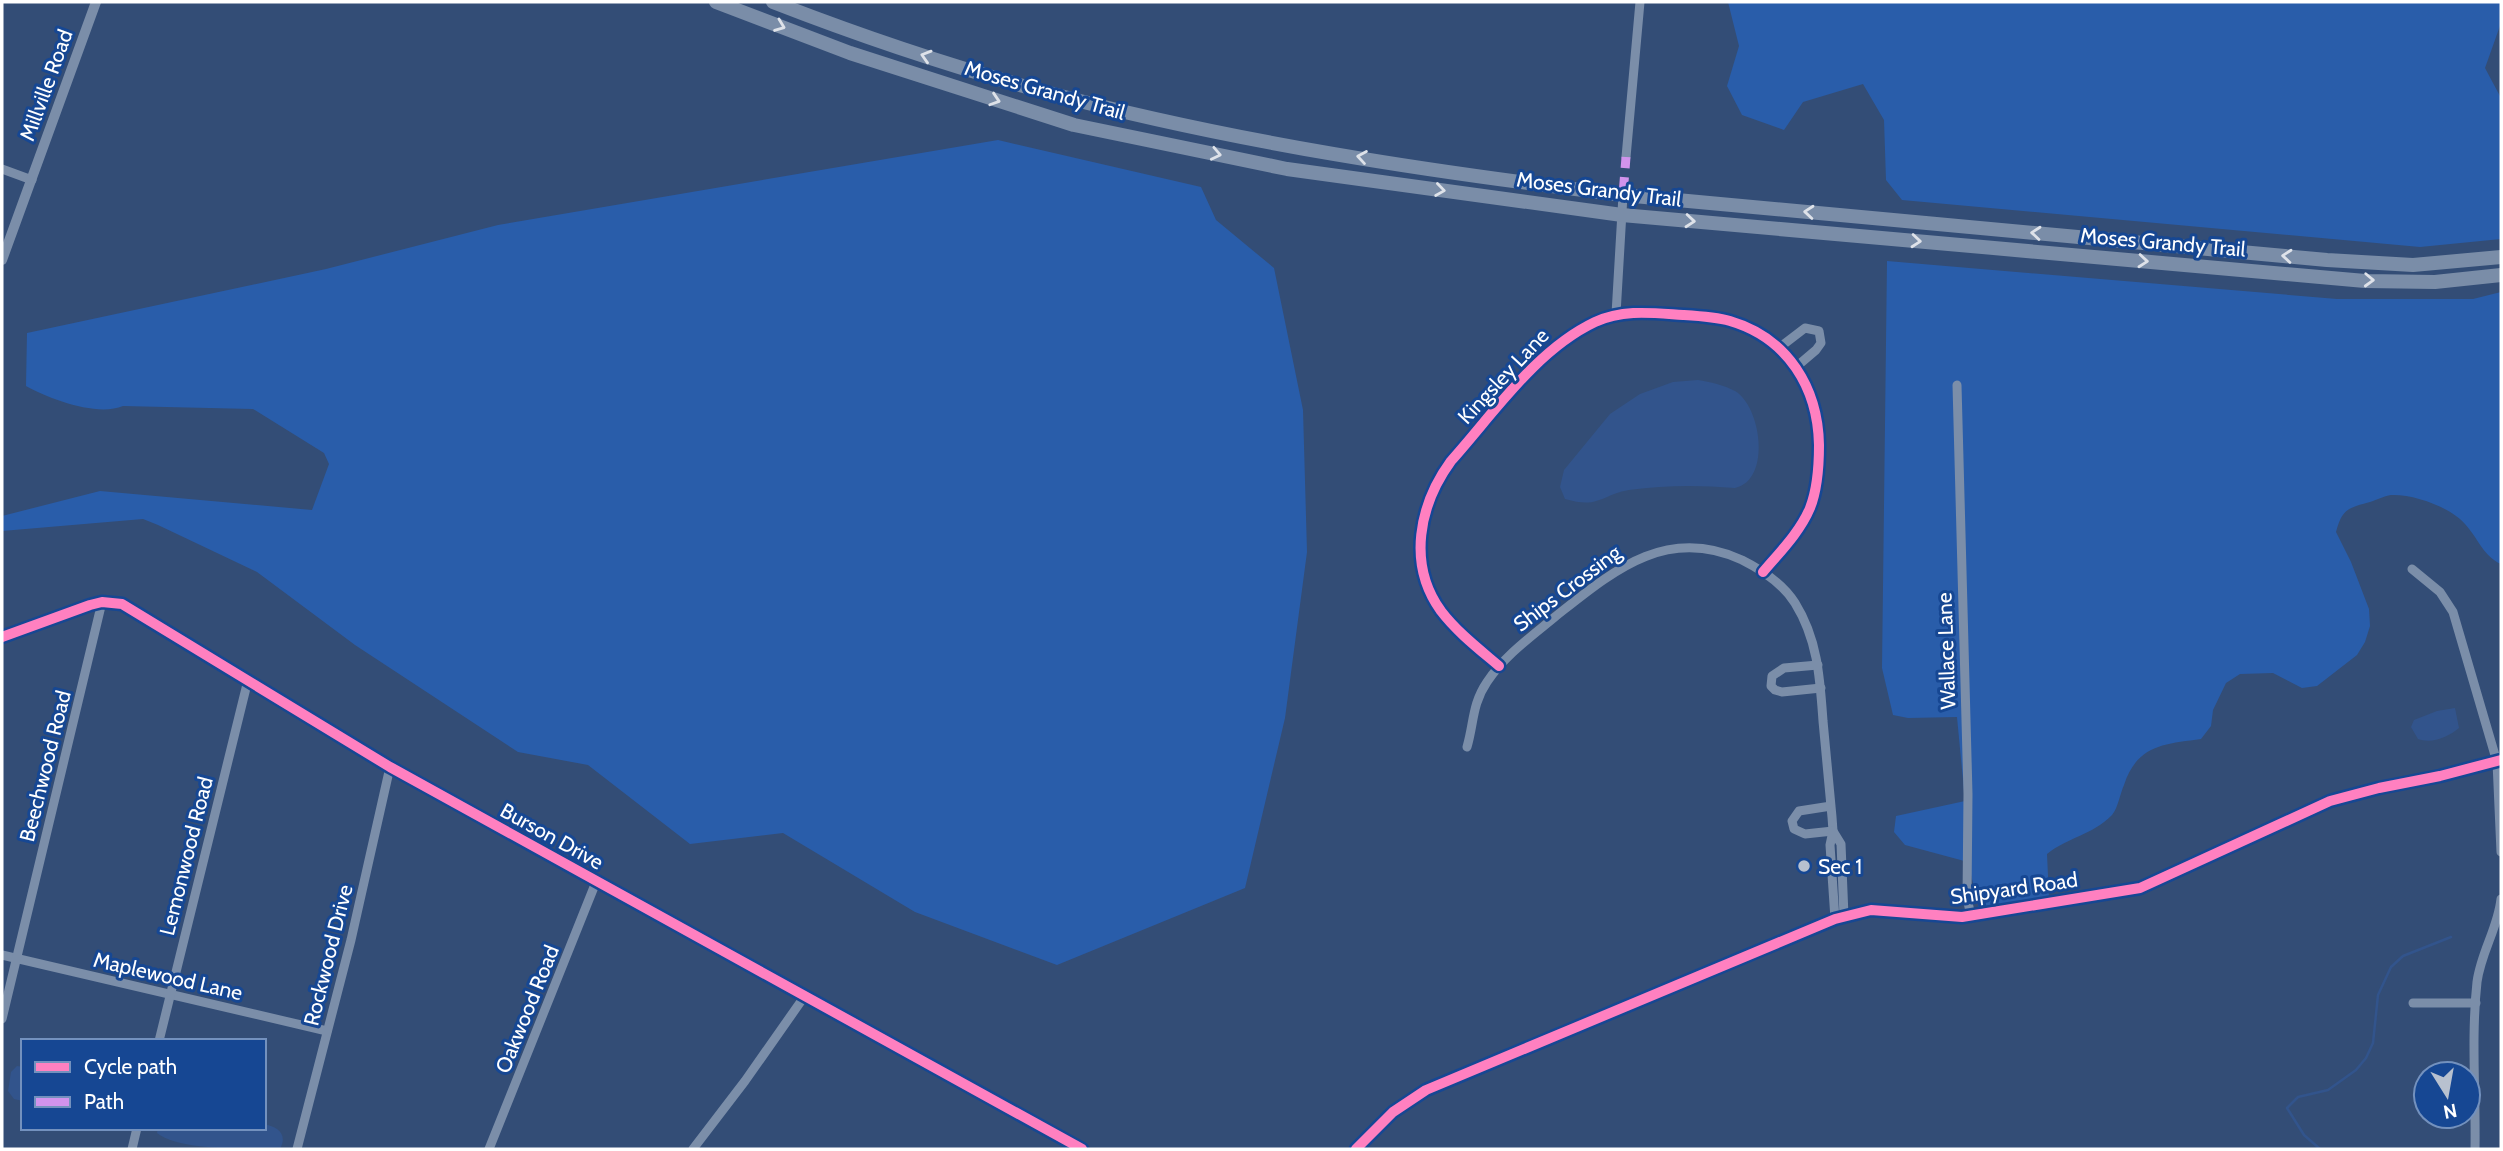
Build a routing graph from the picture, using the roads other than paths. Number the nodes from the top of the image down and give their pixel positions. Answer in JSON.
{"nodes":[{"id":1,"x":96,"y":2,"type":"edge"},
{"id":2,"x":716,"y":2,"type":"edge"},
{"id":3,"x":773,"y":2,"type":"edge"},
{"id":4,"x":1640,"y":2,"type":"edge"},
{"id":5,"x":1626,"y":157,"type":"dead end"},
{"id":6,"x":2,"y":169,"type":"edge"},
{"id":7,"x":32,"y":180,"type":"junction"},
{"id":8,"x":1623,"y":195,"type":"junction"},
{"id":9,"x":1622,"y":215,"type":"junction"},
{"id":10,"x":2501,"y":257,"type":"edge"},
{"id":11,"x":2,"y":260,"type":"edge"},
{"id":12,"x":2501,"y":275,"type":"edge"},
{"id":13,"x":1616,"y":314,"type":"junction"},
{"id":14,"x":1779,"y":348,"type":"junction"},
{"id":15,"x":1796,"y":367,"type":"junction"},
{"id":16,"x":1957,"y":385,"type":"dead end"},
{"id":17,"x":2412,"y":569,"type":"dead end"},
{"id":18,"x":1763,"y":572,"type":"junction"},
{"id":19,"x":102,"y":602,"type":"junction"},
{"id":20,"x":2,"y":637,"type":"edge"},
{"id":21,"x":1818,"y":665,"type":"junction"},
{"id":22,"x":1499,"y":666,"type":"junction"},
{"id":23,"x":248,"y":680,"type":"junction"},
{"id":24,"x":1821,"y":688,"type":"junction"},
{"id":25,"x":1467,"y":747,"type":"dead end"},
{"id":26,"x":2499,"y":761,"type":"edge"},
{"id":27,"x":390,"y":767,"type":"junction"},
{"id":28,"x":1831,"y":806,"type":"junction"},
{"id":29,"x":1833,"y":831,"type":"junction"},
{"id":30,"x":2501,"y":852,"type":"edge"},
{"id":31,"x":596,"y":882,"type":"junction"},
{"id":32,"x":2501,"y":899,"type":"edge"},
{"id":33,"x":1971,"y":916,"type":"junction"},
{"id":34,"x":1839,"y":917,"type":"junction"},
{"id":35,"x":2,"y":955,"type":"edge"},
{"id":36,"x":16,"y":958,"type":"junction"},
{"id":37,"x":170,"y":995,"type":"junction"},
{"id":38,"x":804,"y":997,"type":"junction"},
{"id":39,"x":2413,"y":1003,"type":"dead end"},
{"id":40,"x":2476,"y":1003,"type":"junction"},
{"id":41,"x":2,"y":1019,"type":"edge"},
{"id":42,"x":327,"y":1031,"type":"junction"},
{"id":43,"x":159,"y":1039,"type":"edge"},
{"id":44,"x":137,"y":1130,"type":"edge"},
{"id":45,"x":132,"y":1149,"type":"edge"},
{"id":46,"x":297,"y":1149,"type":"edge"},
{"id":47,"x":489,"y":1149,"type":"edge"},
{"id":48,"x":693,"y":1149,"type":"edge"},
{"id":49,"x":1082,"y":1149,"type":"edge"},
{"id":50,"x":1356,"y":1149,"type":"edge"},
{"id":51,"x":2475,"y":1149,"type":"edge"}],
"edges":[{"from":1,"to":7,"type":"street","name":"Millville Road"},
{"from":2,"to":9,"type":"main road","name":"Moses Grandy Trail","one_way":true},
{"from":8,"to":3,"type":"main road","name":"Moses Grandy Trail","one_way":true},
{"from":4,"to":5,"type":"street"},
{"from":6,"to":7,"type":"street"},
{"from":7,"to":11,"type":"street","name":"Millville Road"},
{"from":8,"to":9,"type":"street"},
{"from":10,"to":8,"type":"main road","name":"Moses Grandy Trail","one_way":true},
{"from":9,"to":12,"type":"main road","name":"Moses Grandy Trail","one_way":true},
{"from":9,"to":13,"type":"street"},
{"from":13,"to":14,"type":"street","name":"Kingsley Lane"},
{"from":13,"to":22,"type":"street","name":"Kingsley Lane"},
{"from":14,"to":15,"type":"street","name":"Kingsley Lane"},
{"from":14,"to":15,"type":"street"},
{"from":15,"to":18,"type":"street","name":"Kingsley Lane"},
{"from":16,"to":33,"type":"street","name":"Wallace Lane"},
{"from":17,"to":26,"type":"street"},
{"from":18,"to":21,"type":"street","name":"Ships Crossing"},
{"from":18,"to":22,"type":"street","name":"Ships Crossing"},
{"from":19,"to":20,"type":"street"},
{"from":19,"to":23,"type":"street","name":"Burson Drive"},
{"from":19,"to":36,"type":"street","name":"Beechwood Road"},
{"from":21,"to":24,"type":"street","name":"Ships Crossing"},
{"from":21,"to":24,"type":"street"},
{"from":22,"to":25,"type":"street","name":"Ships Crossing"},
{"from":23,"to":27,"type":"street","name":"Burson Drive"},
{"from":23,"to":37,"type":"street","name":"Lemonwood Road"},
{"from":24,"to":28,"type":"street","name":"Ships Crossing"},
{"from":26,"to":30,"type":"street"},
{"from":26,"to":33,"type":"street","name":"Shipyard Road"},
{"from":27,"to":31,"type":"street","name":"Burson Drive"},
{"from":27,"to":42,"type":"street","name":"Rockwood Drive"},
{"from":28,"to":29,"type":"street","name":"Ships Crossing"},
{"from":28,"to":29,"type":"street"},
{"from":29,"to":34,"type":"street","name":"Ships Crossing"},
{"from":31,"to":38,"type":"street","name":"Burson Drive"},
{"from":31,"to":47,"type":"street","name":"Oakwood Road"},
{"from":32,"to":40,"type":"street"},
{"from":33,"to":34,"type":"street","name":"Shipyard Road"},
{"from":34,"to":50,"type":"street","name":"Shipyard Road"},
{"from":35,"to":36,"type":"street","name":"Maplewood Lane"},
{"from":36,"to":37,"type":"street","name":"Maplewood Lane"},
{"from":36,"to":41,"type":"street","name":"Beechwood Road"},
{"from":37,"to":42,"type":"street","name":"Maplewood Lane"},
{"from":37,"to":43,"type":"street","name":"Lemonwood Road"},
{"from":38,"to":48,"type":"street"},
{"from":38,"to":49,"type":"street","name":"Burson Drive"},
{"from":39,"to":40,"type":"street"},
{"from":40,"to":51,"type":"street"},
{"from":42,"to":46,"type":"street","name":"Rockwood Drive"},
{"from":44,"to":45,"type":"street"}]}
